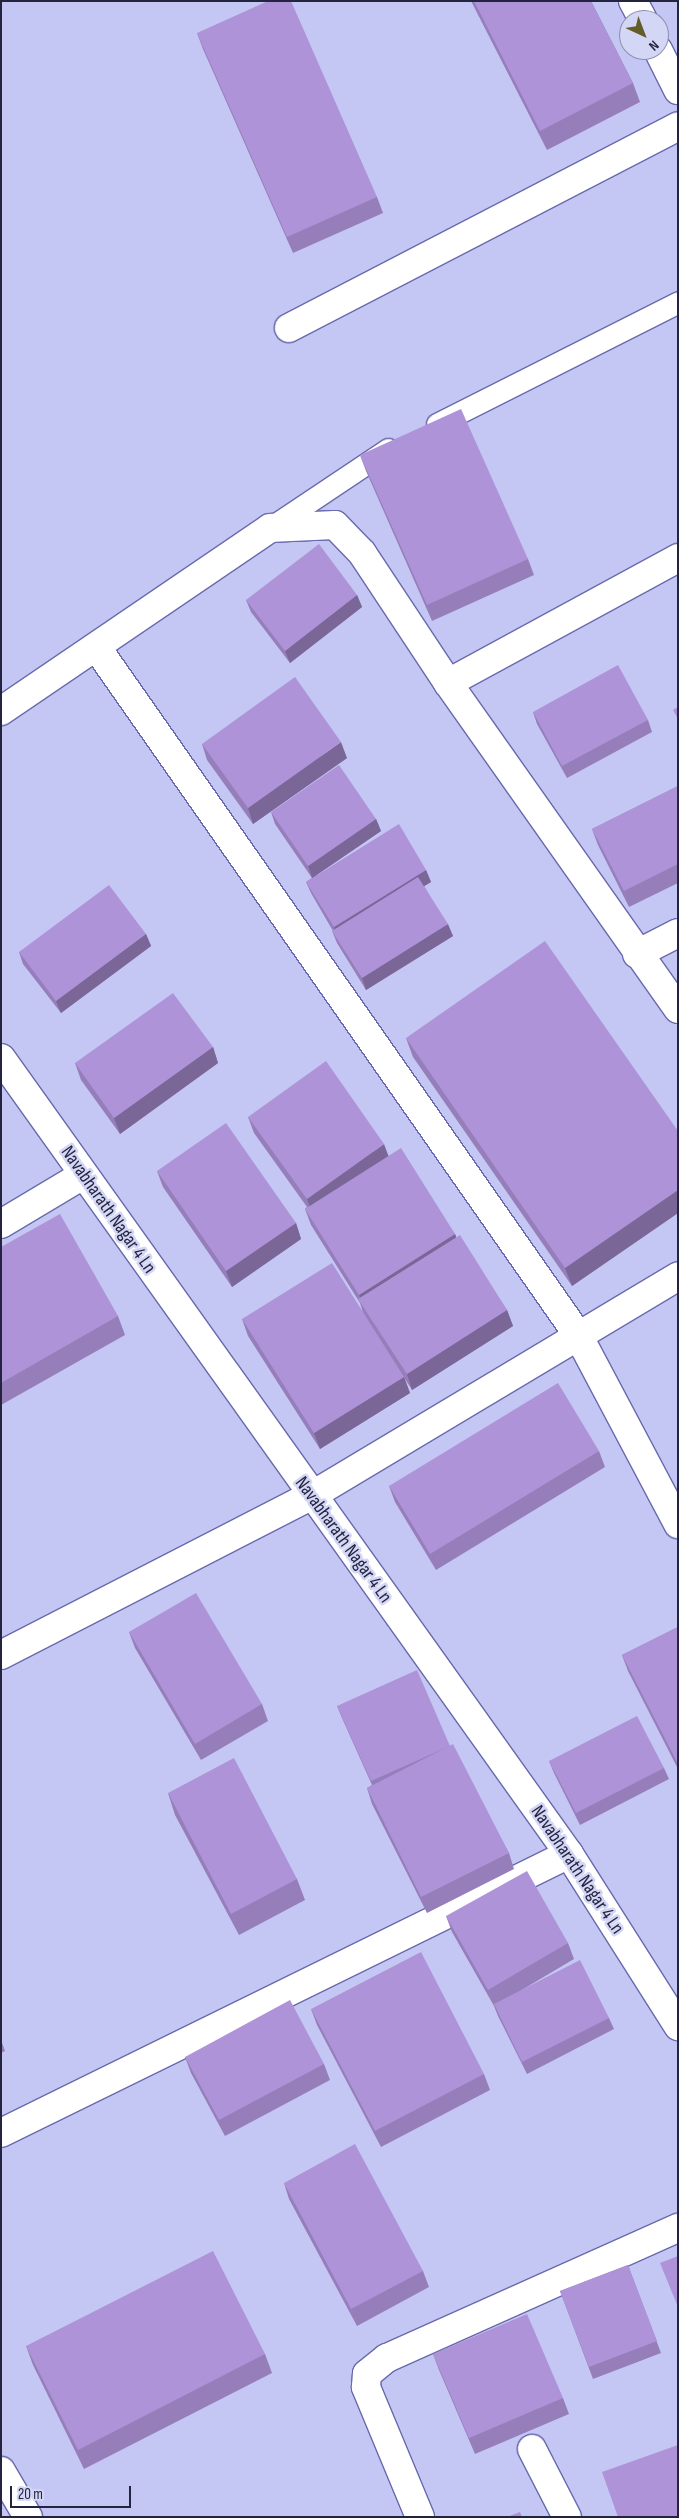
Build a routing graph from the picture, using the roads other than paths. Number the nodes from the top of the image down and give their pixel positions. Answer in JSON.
{"nodes":[{"id":1,"x":663,"y":60,"type":"edge"},
{"id":2,"x":678,"y":90,"type":"edge"},
{"id":3,"x":678,"y":126,"type":"edge"},
{"id":4,"x":678,"y":302,"type":"edge"},
{"id":5,"x":289,"y":328,"type":"dead end"},
{"id":6,"x":270,"y":528,"type":"junction"},
{"id":7,"x":678,"y":558,"type":"edge"},
{"id":8,"x":97,"y":648,"type":"junction"},
{"id":9,"x":448,"y":683,"type":"junction"},
{"id":10,"x":1,"y":711,"type":"edge"},
{"id":11,"x":678,"y":933,"type":"edge"},
{"id":12,"x":637,"y":954,"type":"junction"},
{"id":13,"x":678,"y":1009,"type":"edge"},
{"id":14,"x":1,"y":1058,"type":"edge"},
{"id":15,"x":83,"y":1175,"type":"junction"},
{"id":16,"x":1,"y":1224,"type":"edge"},
{"id":17,"x":678,"y":1276,"type":"edge"},
{"id":18,"x":578,"y":1336,"type":"junction"},
{"id":19,"x":310,"y":1496,"type":"junction"},
{"id":20,"x":678,"y":1524,"type":"edge"},
{"id":21,"x":1,"y":1655,"type":"edge"},
{"id":22,"x":568,"y":1854,"type":"junction"},
{"id":23,"x":678,"y":2026,"type":"edge"},
{"id":24,"x":1,"y":2133,"type":"edge"},
{"id":25,"x":678,"y":2228,"type":"edge"},
{"id":26,"x":532,"y":2450,"type":"dead end"},
{"id":27,"x":1,"y":2471,"type":"edge"},
{"id":28,"x":28,"y":2517,"type":"edge"},
{"id":29,"x":420,"y":2517,"type":"edge"},
{"id":30,"x":567,"y":2517,"type":"edge"}],
"edges":[{"from":1,"to":2,"type":"street"},
{"from":3,"to":5,"type":"street"},
{"from":4,"to":6,"type":"lane"},
{"from":6,"to":8,"type":"street"},
{"from":6,"to":9,"type":"street"},
{"from":7,"to":9,"type":"street"},
{"from":8,"to":10,"type":"street"},
{"from":8,"to":18,"type":"street"},
{"from":9,"to":12,"type":"street"},
{"from":11,"to":12,"type":"street"},
{"from":12,"to":13,"type":"street"},
{"from":14,"to":15,"type":"street","name":"Navabharath Nagar 4 Ln"},
{"from":15,"to":16,"type":"street"},
{"from":15,"to":19,"type":"street","name":"Navabharath Nagar 4 Ln"},
{"from":17,"to":18,"type":"street"},
{"from":18,"to":19,"type":"street"},
{"from":18,"to":20,"type":"street"},
{"from":19,"to":21,"type":"street"},
{"from":19,"to":22,"type":"street","name":"Navabharath Nagar 4 Ln"},
{"from":22,"to":23,"type":"street","name":"Navabharath Nagar 4 Ln"},
{"from":22,"to":24,"type":"street"},
{"from":25,"to":29,"type":"street"},
{"from":26,"to":30,"type":"street"},
{"from":27,"to":28,"type":"street"}]}
